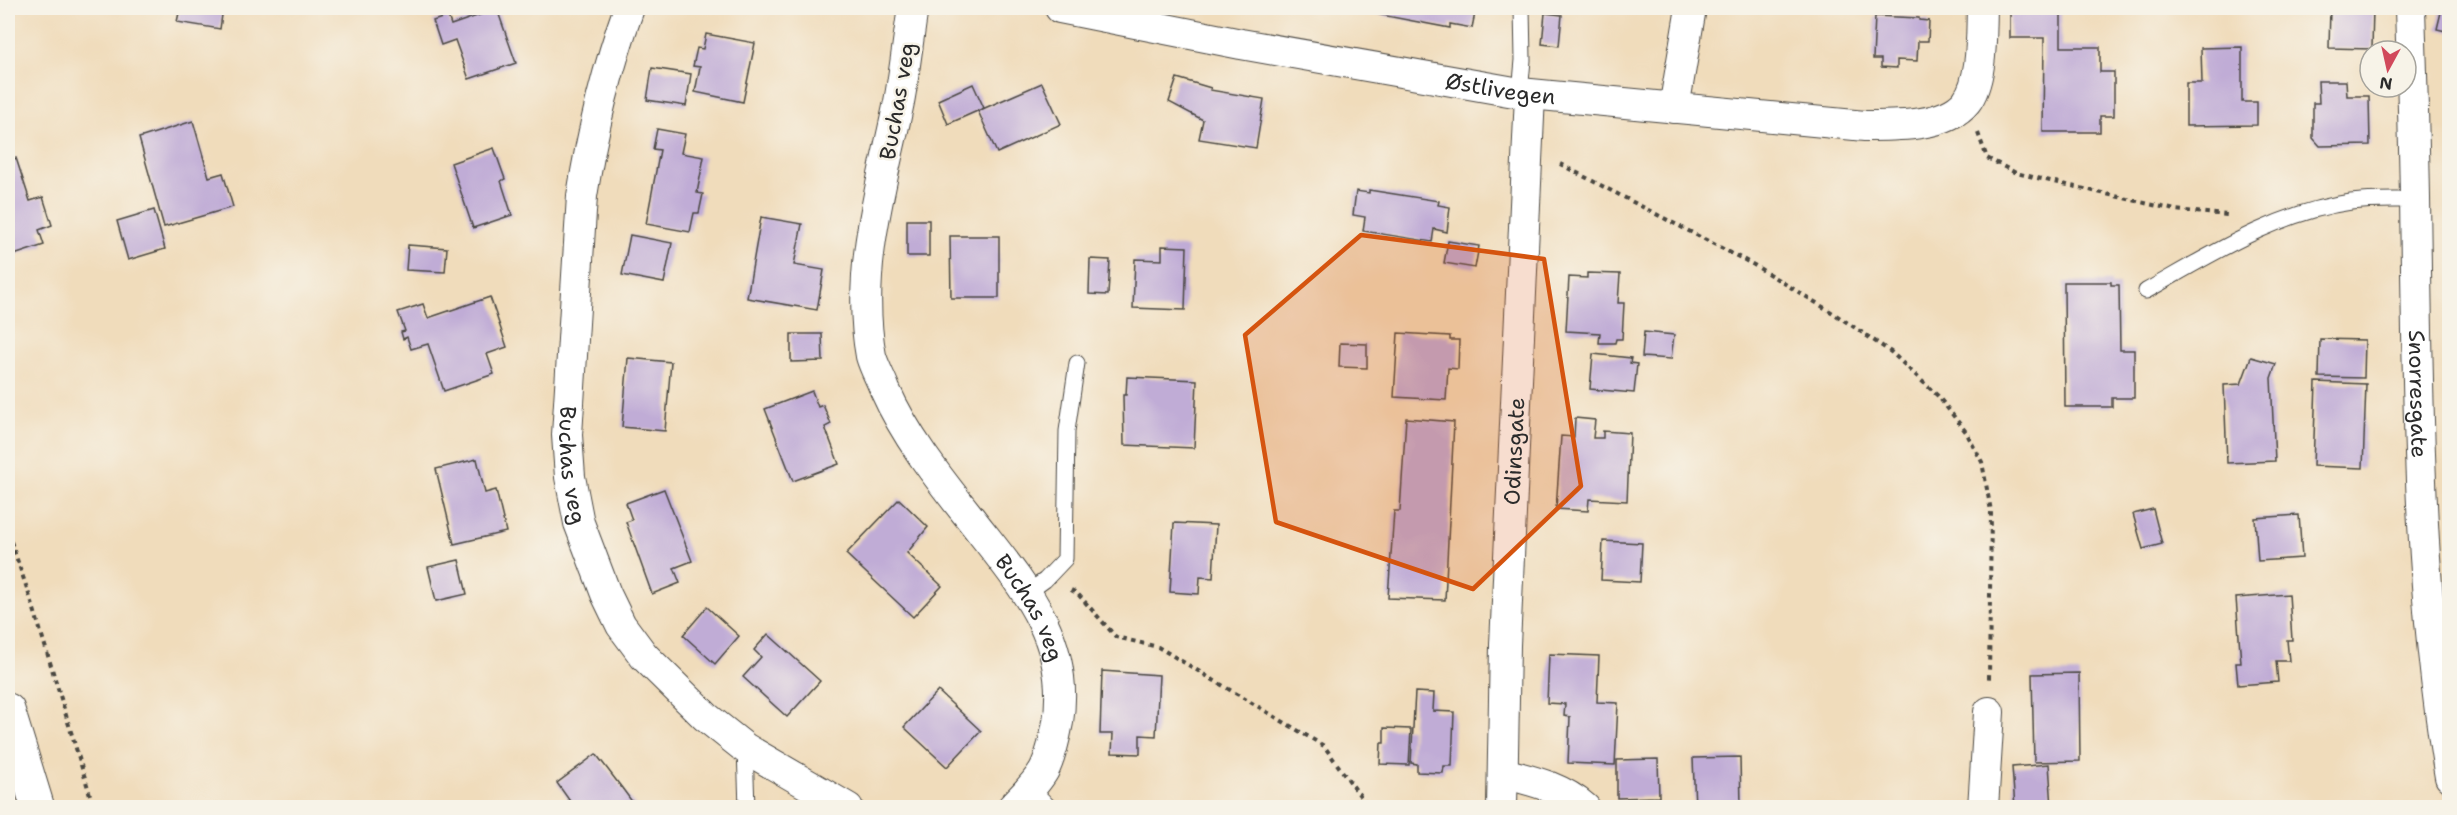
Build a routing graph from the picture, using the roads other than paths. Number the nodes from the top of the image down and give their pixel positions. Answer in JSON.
{"nodes":[{"id":1,"x":629,"y":8,"type":"edge"},
{"id":2,"x":913,"y":8,"type":"edge"},
{"id":3,"x":1060,"y":8,"type":"edge"},
{"id":4,"x":1522,"y":8,"type":"edge"},
{"id":5,"x":1691,"y":8,"type":"edge"},
{"id":6,"x":1982,"y":8,"type":"edge"},
{"id":7,"x":2410,"y":8,"type":"edge"},
{"id":8,"x":1525,"y":94,"type":"junction"},
{"id":9,"x":1674,"y":108,"type":"junction"},
{"id":10,"x":2415,"y":200,"type":"junction"},
{"id":11,"x":2146,"y":291,"type":"dead end"},
{"id":12,"x":1077,"y":363,"type":"dead end"},
{"id":13,"x":1036,"y":587,"type":"junction"},
{"id":14,"x":8,"y":710,"type":"edge"},
{"id":15,"x":1989,"y":712,"type":"road end"},
{"id":16,"x":745,"y":748,"type":"junction"},
{"id":17,"x":1503,"y":773,"type":"junction"},
{"id":18,"x":2450,"y":777,"type":"edge"},
{"id":19,"x":1031,"y":801,"type":"edge"},
{"id":20,"x":38,"y":807,"type":"edge"},
{"id":21,"x":747,"y":807,"type":"edge"},
{"id":22,"x":848,"y":807,"type":"edge"},
{"id":23,"x":1502,"y":807,"type":"edge"},
{"id":24,"x":1585,"y":807,"type":"edge"},
{"id":25,"x":1983,"y":807,"type":"edge"}],
"edges":[{"from":1,"to":16,"type":"street","name":"Buchas veg"},
{"from":2,"to":13,"type":"street","name":"Buchas veg"},
{"from":3,"to":8,"type":"street","name":"Østlivegen"},
{"from":4,"to":8,"type":"lane"},
{"from":5,"to":9,"type":"street"},
{"from":6,"to":9,"type":"street","name":"Østlivegen"},
{"from":7,"to":10,"type":"street","name":"Snorresgate"},
{"from":8,"to":9,"type":"street","name":"Østlivegen"},
{"from":8,"to":17,"type":"street","name":"Odinsgate"},
{"from":10,"to":11,"type":"lane"},
{"from":10,"to":18,"type":"street","name":"Snorresgate"},
{"from":12,"to":13,"type":"lane"},
{"from":13,"to":19,"type":"street","name":"Buchas veg"},
{"from":14,"to":20,"type":"highway"},
{"from":15,"to":25,"type":"street"},
{"from":16,"to":21,"type":"lane"},
{"from":16,"to":22,"type":"street","name":"Buchas veg"},
{"from":17,"to":23,"type":"street","name":"Odinsgate"},
{"from":17,"to":24,"type":"street"}]}
